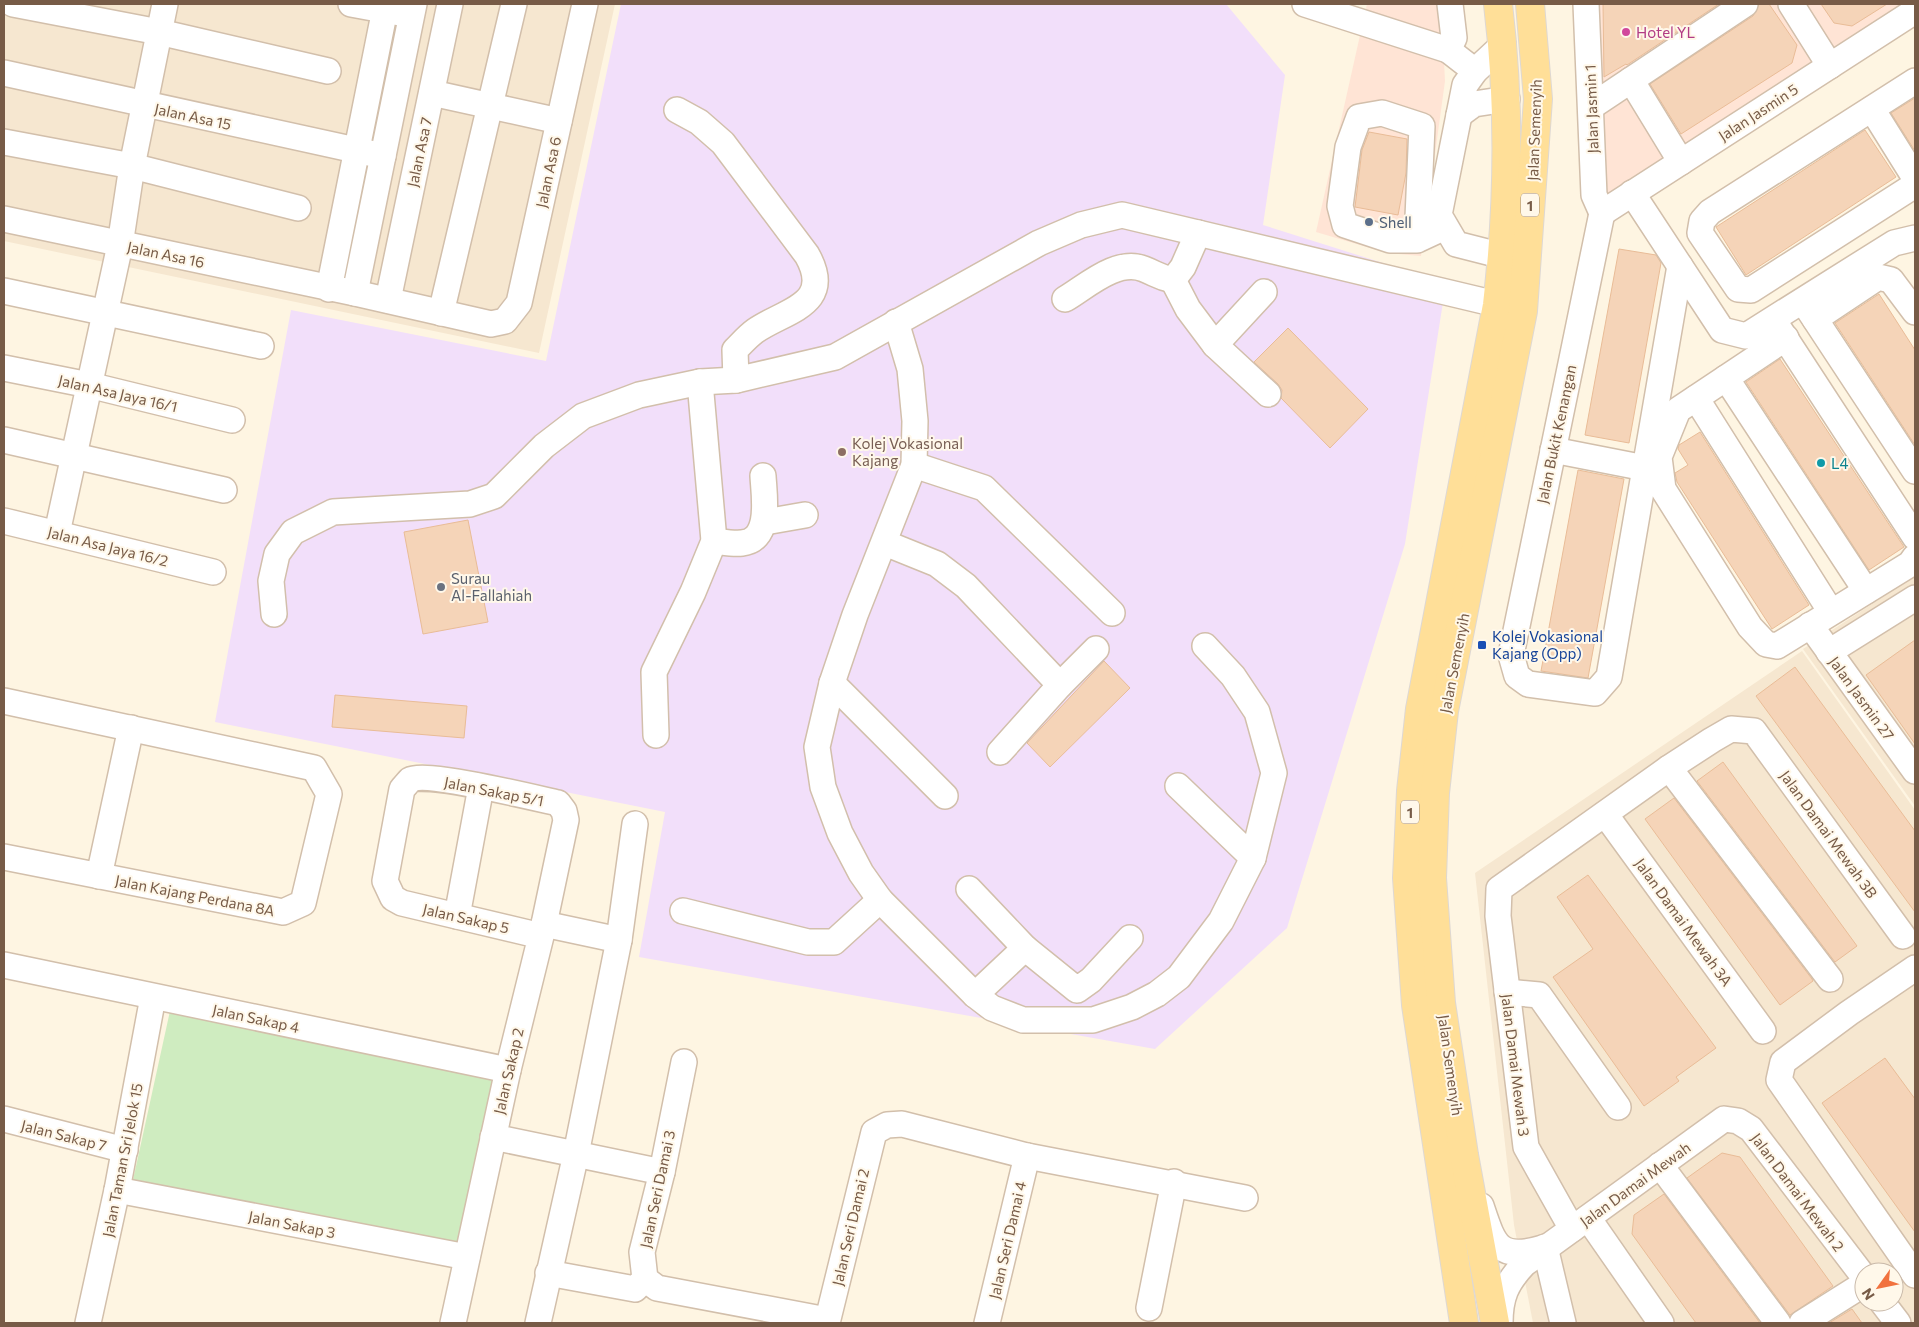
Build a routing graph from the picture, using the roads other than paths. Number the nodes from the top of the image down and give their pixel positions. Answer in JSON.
{"nodes":[{"id":1,"x":13,"y":4,"type":"edge"},
{"id":2,"x":164,"y":4,"type":"edge"},
{"id":3,"x":351,"y":4,"type":"edge"},
{"id":4,"x":450,"y":4,"type":"edge"},
{"id":5,"x":514,"y":4,"type":"edge"},
{"id":6,"x":585,"y":4,"type":"edge"},
{"id":7,"x":1305,"y":4,"type":"edge"},
{"id":8,"x":1450,"y":4,"type":"edge"},
{"id":9,"x":1498,"y":4,"type":"edge"},
{"id":10,"x":1530,"y":4,"type":"edge"},
{"id":11,"x":1586,"y":4,"type":"edge"},
{"id":12,"x":1745,"y":4,"type":"edge"},
{"id":13,"x":1791,"y":4,"type":"edge"},
{"id":14,"x":385,"y":7,"type":"edge"},
{"id":15,"x":1911,"y":9,"type":"edge"},
{"id":16,"x":413,"y":10,"type":"edge"},
{"id":17,"x":159,"y":32,"type":"junction"},
{"id":18,"x":1503,"y":45,"type":"junction"},
{"id":19,"x":1448,"y":50,"type":"junction"},
{"id":20,"x":1830,"y":66,"type":"junction"},
{"id":21,"x":328,"y":71,"type":"dead end"},
{"id":22,"x":1475,"y":71,"type":"junction"},
{"id":23,"x":4,"y":73,"type":"edge"},
{"id":24,"x":1631,"y":80,"type":"junction"},
{"id":25,"x":1915,"y":81,"type":"edge"},
{"id":26,"x":432,"y":93,"type":"junction"},
{"id":27,"x":1507,"y":99,"type":"junction"},
{"id":28,"x":144,"y":105,"type":"junction"},
{"id":29,"x":1592,"y":106,"type":"junction"},
{"id":30,"x":492,"y":107,"type":"junction"},
{"id":31,"x":1872,"y":109,"type":"junction"},
{"id":32,"x":677,"y":110,"type":"dead end"},
{"id":33,"x":1459,"y":114,"type":"junction"},
{"id":34,"x":559,"y":121,"type":"junction"},
{"id":35,"x":4,"y":142,"type":"edge"},
{"id":36,"x":356,"y":150,"type":"junction"},
{"id":37,"x":383,"y":156,"type":"junction"},
{"id":38,"x":1681,"y":162,"type":"junction"},
{"id":39,"x":132,"y":166,"type":"junction"},
{"id":40,"x":1915,"y":178,"type":"edge"},
{"id":41,"x":1915,"y":185,"type":"edge"},
{"id":42,"x":1632,"y":193,"type":"junction"},
{"id":43,"x":298,"y":208,"type":"dead end"},
{"id":44,"x":1602,"y":213,"type":"junction"},
{"id":45,"x":4,"y":219,"type":"edge"},
{"id":46,"x":1446,"y":226,"type":"junction"},
{"id":47,"x":1198,"y":233,"type":"junction"},
{"id":48,"x":1417,"y":240,"type":"junction"},
{"id":49,"x":1914,"y":240,"type":"edge"},
{"id":50,"x":120,"y":244,"type":"junction"},
{"id":51,"x":1816,"y":249,"type":"junction"},
{"id":52,"x":1503,"y":256,"type":"junction"},
{"id":53,"x":1680,"y":266,"type":"junction"},
{"id":54,"x":1838,"y":279,"type":"junction"},
{"id":55,"x":1173,"y":280,"type":"junction"},
{"id":56,"x":329,"y":289,"type":"junction"},
{"id":57,"x":4,"y":291,"type":"edge"},
{"id":58,"x":1264,"y":292,"type":"dead end"},
{"id":59,"x":355,"y":293,"type":"junction"},
{"id":60,"x":1065,"y":299,"type":"dead end"},
{"id":61,"x":388,"y":300,"type":"junction"},
{"id":62,"x":1510,"y":308,"type":"junction"},
{"id":63,"x":1809,"y":310,"type":"junction"},
{"id":64,"x":106,"y":312,"type":"junction"},
{"id":65,"x":1915,"y":312,"type":"edge"},
{"id":66,"x":441,"y":313,"type":"junction"},
{"id":67,"x":896,"y":322,"type":"junction"},
{"id":68,"x":491,"y":324,"type":"joint"},
{"id":69,"x":1780,"y":329,"type":"junction"},
{"id":70,"x":1216,"y":345,"type":"junction"},
{"id":71,"x":261,"y":346,"type":"dead end"},
{"id":72,"x":4,"y":368,"type":"edge"},
{"id":73,"x":1726,"y":378,"type":"junction"},
{"id":74,"x":736,"y":380,"type":"junction"},
{"id":75,"x":700,"y":382,"type":"junction"},
{"id":76,"x":89,"y":385,"type":"junction"},
{"id":77,"x":1268,"y":394,"type":"dead end"},
{"id":78,"x":1696,"y":398,"type":"junction"},
{"id":79,"x":232,"y":420,"type":"dead end"},
{"id":80,"x":4,"y":440,"type":"edge"},
{"id":81,"x":1553,"y":450,"type":"junction"},
{"id":82,"x":75,"y":454,"type":"junction"},
{"id":83,"x":914,"y":465,"type":"junction"},
{"id":84,"x":1645,"y":468,"type":"junction"},
{"id":85,"x":1915,"y":471,"type":"edge"},
{"id":86,"x":763,"y":476,"type":"dead end"},
{"id":87,"x":224,"y":490,"type":"dead end"},
{"id":88,"x":805,"y":515,"type":"dead end"},
{"id":89,"x":4,"y":521,"type":"edge"},
{"id":90,"x":765,"y":522,"type":"junction"},
{"id":91,"x":57,"y":533,"type":"junction"},
{"id":92,"x":1915,"y":537,"type":"edge"},
{"id":93,"x":714,"y":541,"type":"junction"},
{"id":94,"x":885,"y":543,"type":"junction"},
{"id":95,"x":1915,"y":557,"type":"edge"},
{"id":96,"x":213,"y":572,"type":"dead end"},
{"id":97,"x":1866,"y":591,"type":"junction"},
{"id":98,"x":1915,"y":598,"type":"edge"},
{"id":99,"x":1831,"y":612,"type":"junction"},
{"id":100,"x":1112,"y":613,"type":"dead end"},
{"id":101,"x":274,"y":614,"type":"dead end"},
{"id":102,"x":1810,"y":625,"type":"junction"},
{"id":103,"x":1205,"y":646,"type":"dead end"},
{"id":104,"x":1096,"y":649,"type":"dead end"},
{"id":105,"x":1829,"y":652,"type":"junction"},
{"id":106,"x":832,"y":683,"type":"junction"},
{"id":107,"x":1060,"y":684,"type":"junction"},
{"id":108,"x":4,"y":701,"type":"edge"},
{"id":109,"x":131,"y":728,"type":"junction"},
{"id":110,"x":656,"y":735,"type":"dead end"},
{"id":111,"x":1000,"y":752,"type":"dead end"},
{"id":112,"x":1669,"y":768,"type":"junction"},
{"id":113,"x":1915,"y":770,"type":"edge"},
{"id":114,"x":1178,"y":786,"type":"dead end"},
{"id":115,"x":481,"y":787,"type":"junction"},
{"id":116,"x":945,"y":796,"type":"dead end"},
{"id":117,"x":1605,"y":814,"type":"junction"},
{"id":118,"x":566,"y":820,"type":"joint"},
{"id":119,"x":635,"y":824,"type":"dead end"},
{"id":120,"x":4,"y":857,"type":"edge"},
{"id":121,"x":1254,"y":858,"type":"junction"},
{"id":122,"x":100,"y":876,"type":"junction"},
{"id":123,"x":969,"y":889,"type":"dead end"},
{"id":124,"x":392,"y":898,"type":"joint"},
{"id":125,"x":880,"y":900,"type":"junction"},
{"id":126,"x":683,"y":911,"type":"dead end"},
{"id":127,"x":457,"y":916,"type":"junction"},
{"id":128,"x":542,"y":930,"type":"junction"},
{"id":129,"x":1903,"y":936,"type":"dead end"},
{"id":130,"x":1130,"y":938,"type":"dead end"},
{"id":131,"x":619,"y":940,"type":"junction"},
{"id":132,"x":1025,"y":948,"type":"junction"},
{"id":133,"x":4,"y":965,"type":"edge"},
{"id":134,"x":1915,"y":968,"type":"edge"},
{"id":135,"x":1830,"y":979,"type":"dead end"},
{"id":136,"x":1506,"y":992,"type":"junction"},
{"id":137,"x":154,"y":996,"type":"junction"},
{"id":138,"x":975,"y":996,"type":"junction"},
{"id":139,"x":1763,"y":1031,"type":"dead end"},
{"id":140,"x":684,"y":1062,"type":"dead end"},
{"id":141,"x":508,"y":1070,"type":"junction"},
{"id":142,"x":1618,"y":1107,"type":"dead end"},
{"id":143,"x":4,"y":1119,"type":"edge"},
{"id":144,"x":1724,"y":1120,"type":"joint"},
{"id":145,"x":493,"y":1137,"type":"junction"},
{"id":146,"x":124,"y":1150,"type":"junction"},
{"id":147,"x":576,"y":1154,"type":"junction"},
{"id":148,"x":1464,"y":1155,"type":"junction"},
{"id":149,"x":1027,"y":1156,"type":"junction"},
{"id":150,"x":1660,"y":1165,"type":"junction"},
{"id":151,"x":662,"y":1172,"type":"junction"},
{"id":152,"x":1174,"y":1182,"type":"junction"},
{"id":153,"x":117,"y":1190,"type":"junction"},
{"id":154,"x":1245,"y":1198,"type":"dead end"},
{"id":155,"x":1580,"y":1223,"type":"junction"},
{"id":156,"x":1545,"y":1247,"type":"junction"},
{"id":157,"x":467,"y":1257,"type":"junction"},
{"id":158,"x":1854,"y":1264,"type":"edge"},
{"id":159,"x":548,"y":1273,"type":"junction"},
{"id":160,"x":1915,"y":1275,"type":"edge"},
{"id":161,"x":644,"y":1279,"type":"junction"},
{"id":162,"x":1854,"y":1290,"type":"edge"},
{"id":163,"x":1149,"y":1308,"type":"dead end"},
{"id":164,"x":1890,"y":1312,"type":"edge"},
{"id":165,"x":827,"y":1322,"type":"edge"},
{"id":166,"x":88,"y":1323,"type":"edge"},
{"id":167,"x":453,"y":1323,"type":"edge"},
{"id":168,"x":538,"y":1323,"type":"edge"},
{"id":169,"x":987,"y":1323,"type":"edge"},
{"id":170,"x":1464,"y":1323,"type":"edge"},
{"id":171,"x":1495,"y":1323,"type":"edge"},
{"id":172,"x":1500,"y":1323,"type":"edge"},
{"id":173,"x":1563,"y":1323,"type":"edge"},
{"id":174,"x":1661,"y":1323,"type":"edge"},
{"id":175,"x":1778,"y":1323,"type":"edge"},
{"id":176,"x":1802,"y":1323,"type":"edge"},
{"id":177,"x":1898,"y":1323,"type":"edge"}],
"edges":[{"from":1,"to":17,"type":"street"},
{"from":2,"to":17,"type":"street"},
{"from":3,"to":14,"type":"street"},
{"from":4,"to":26,"type":"street","name":"Jalan Asa 7"},
{"from":5,"to":30,"type":"street"},
{"from":6,"to":34,"type":"street","name":"Jalan Asa 6"},
{"from":7,"to":19,"type":"street"},
{"from":8,"to":19,"type":"street"},
{"from":9,"to":18,"type":"main road","name":"Jalan Semenyih","number":"1"},
{"from":10,"to":62,"type":"main road","name":"Jalan Semenyih","number":"1"},
{"from":11,"to":29,"type":"street","name":"Jalan Jasmin 1"},
{"from":12,"to":24,"type":"street"},
{"from":13,"to":20,"type":"street"},
{"from":14,"to":16,"type":"street"},
{"from":14,"to":36,"type":"street"},
{"from":15,"to":20,"type":"street","name":"Jalan Jasmin 5"},
{"from":16,"to":37,"type":"street"},
{"from":17,"to":21,"type":"street"},
{"from":17,"to":28,"type":"street"},
{"from":18,"to":22,"type":"street"},
{"from":18,"to":27,"type":"main road","name":"Jalan Semenyih","number":"1"},
{"from":19,"to":22,"type":"street"},
{"from":20,"to":38,"type":"street","name":"Jalan Jasmin 5"},
{"from":22,"to":33,"type":"street"},
{"from":23,"to":28,"type":"street","name":"Jalan Asa 15"},
{"from":24,"to":29,"type":"street"},
{"from":24,"to":38,"type":"street"},
{"from":25,"to":31,"type":"street"},
{"from":26,"to":30,"type":"street"},
{"from":26,"to":61,"type":"street","name":"Jalan Asa 7"},
{"from":27,"to":33,"type":"street"},
{"from":27,"to":52,"type":"main road","name":"Jalan Semenyih","number":"1"},
{"from":28,"to":36,"type":"street","name":"Jalan Asa 15"},
{"from":28,"to":39,"type":"street"},
{"from":29,"to":44,"type":"street","name":"Jalan Jasmin 1"},
{"from":30,"to":34,"type":"street"},
{"from":30,"to":66,"type":"street"},
{"from":31,"to":40,"type":"street"},
{"from":31,"to":51,"type":"street"},
{"from":32,"to":74,"type":"street"},
{"from":33,"to":46,"type":"street"},
{"from":34,"to":68,"type":"street","name":"Jalan Asa 6"},
{"from":35,"to":39,"type":"street"},
{"from":36,"to":37,"type":"street","name":"Jalan Asa 15"},
{"from":36,"to":56,"type":"street"},
{"from":37,"to":59,"type":"street"},
{"from":38,"to":42,"type":"street","name":"Jalan Jasmin 5"},
{"from":39,"to":43,"type":"street"},
{"from":39,"to":50,"type":"street"},
{"from":41,"to":51,"type":"street"},
{"from":42,"to":44,"type":"street","name":"Jalan Jasmin 5"},
{"from":42,"to":53,"type":"street"},
{"from":44,"to":81,"type":"street","name":"Jalan Bukit Kenangan"},
{"from":45,"to":50,"type":"street","name":"Jalan Asa 16"},
{"from":46,"to":48,"type":"street"},
{"from":46,"to":52,"type":"street"},
{"from":47,"to":55,"type":"street"},
{"from":47,"to":62,"type":"street"},
{"from":47,"to":67,"type":"street"},
{"from":48,"to":48,"type":"street"},
{"from":49,"to":54,"type":"street"},
{"from":50,"to":56,"type":"street","name":"Jalan Asa 16"},
{"from":50,"to":64,"type":"street"},
{"from":51,"to":54,"type":"street"},
{"from":52,"to":62,"type":"main road","name":"Jalan Semenyih","number":"1"},
{"from":53,"to":69,"type":"street"},
{"from":53,"to":84,"type":"street"},
{"from":54,"to":63,"type":"street"},
{"from":55,"to":60,"type":"street"},
{"from":55,"to":70,"type":"street"},
{"from":56,"to":59,"type":"street","name":"Jalan Asa 16"},
{"from":57,"to":64,"type":"street"},
{"from":58,"to":70,"type":"street"},
{"from":59,"to":61,"type":"street","name":"Jalan Asa 16"},
{"from":61,"to":66,"type":"street","name":"Jalan Asa 16"},
{"from":62,"to":148,"type":"main road","name":"Jalan Semenyih","number":"1"},
{"from":62,"to":170,"type":"main road","name":"Jalan Semenyih","number":"1"},
{"from":63,"to":65,"type":"street"},
{"from":63,"to":69,"type":"street"},
{"from":63,"to":85,"type":"street"},
{"from":64,"to":71,"type":"street"},
{"from":64,"to":76,"type":"street"},
{"from":66,"to":68,"type":"street","name":"Jalan Asa 16"},
{"from":67,"to":74,"type":"street"},
{"from":67,"to":83,"type":"street"},
{"from":69,"to":73,"type":"street"},
{"from":69,"to":92,"type":"street"},
{"from":70,"to":77,"type":"street"},
{"from":72,"to":76,"type":"street","name":"Jalan Asa Jaya 16/1"},
{"from":73,"to":78,"type":"street"},
{"from":73,"to":97,"type":"street"},
{"from":74,"to":75,"type":"street"},
{"from":75,"to":93,"type":"street"},
{"from":75,"to":101,"type":"street"},
{"from":76,"to":79,"type":"street","name":"Jalan Asa Jaya 16/1"},
{"from":76,"to":82,"type":"street"},
{"from":78,"to":99,"type":"street"},
{"from":78,"to":102,"type":"street"},
{"from":80,"to":82,"type":"street"},
{"from":81,"to":84,"type":"street"},
{"from":81,"to":84,"type":"street","name":"Jalan Bukit Kenangan"},
{"from":82,"to":87,"type":"street"},
{"from":82,"to":91,"type":"street"},
{"from":83,"to":94,"type":"street"},
{"from":83,"to":100,"type":"street"},
{"from":86,"to":90,"type":"street"},
{"from":88,"to":90,"type":"street"},
{"from":89,"to":91,"type":"street","name":"Jalan Asa Jaya 16/2"},
{"from":90,"to":93,"type":"street"},
{"from":91,"to":96,"type":"street","name":"Jalan Asa Jaya 16/2"},
{"from":93,"to":110,"type":"street"},
{"from":94,"to":106,"type":"street"},
{"from":94,"to":107,"type":"street"},
{"from":95,"to":97,"type":"street"},
{"from":97,"to":99,"type":"street"},
{"from":98,"to":105,"type":"street"},
{"from":99,"to":102,"type":"street"},
{"from":102,"to":105,"type":"street","name":"Jalan Jasmin 27"},
{"from":103,"to":121,"type":"street"},
{"from":104,"to":107,"type":"street"},
{"from":105,"to":113,"type":"street","name":"Jalan Jasmin 27"},
{"from":106,"to":116,"type":"street"},
{"from":106,"to":125,"type":"street"},
{"from":107,"to":111,"type":"street"},
{"from":108,"to":109,"type":"street"},
{"from":109,"to":122,"type":"street"},
{"from":109,"to":122,"type":"street","name":"Jalan Kajang Perdana 8A"},
{"from":112,"to":117,"type":"street"},
{"from":112,"to":129,"type":"street","name":"Jalan Damai Mewah 3B"},
{"from":112,"to":135,"type":"street"},
{"from":114,"to":121,"type":"street"},
{"from":115,"to":118,"type":"street","name":"Jalan Sakap 5/1"},
{"from":115,"to":124,"type":"street","name":"Jalan Sakap 5/1"},
{"from":115,"to":127,"type":"street"},
{"from":117,"to":136,"type":"street","name":"Jalan Damai Mewah 3"},
{"from":117,"to":139,"type":"street","name":"Jalan Damai Mewah 3A"},
{"from":118,"to":128,"type":"street","name":"Jalan Sakap 2"},
{"from":119,"to":131,"type":"street"},
{"from":120,"to":122,"type":"street","name":"Jalan Kajang Perdana 8A"},
{"from":121,"to":138,"type":"street"},
{"from":123,"to":132,"type":"street"},
{"from":124,"to":127,"type":"street","name":"Jalan Sakap 5"},
{"from":125,"to":126,"type":"street"},
{"from":125,"to":138,"type":"street"},
{"from":127,"to":128,"type":"street","name":"Jalan Sakap 5"},
{"from":128,"to":131,"type":"street","name":"Jalan Sakap 5"},
{"from":128,"to":141,"type":"street","name":"Jalan Sakap 2"},
{"from":130,"to":132,"type":"street"},
{"from":131,"to":147,"type":"street"},
{"from":132,"to":138,"type":"street"},
{"from":133,"to":137,"type":"street","name":"Jalan Sakap 4"},
{"from":134,"to":160,"type":"street"},
{"from":136,"to":142,"type":"street"},
{"from":136,"to":155,"type":"street","name":"Jalan Damai Mewah 3"},
{"from":137,"to":141,"type":"street","name":"Jalan Sakap 4"},
{"from":137,"to":146,"type":"street","name":"Jalan Taman Sri Jelok 15"},
{"from":140,"to":151,"type":"street","name":"Jalan Seri Damai 3"},
{"from":141,"to":145,"type":"street","name":"Jalan Sakap 2"},
{"from":143,"to":146,"type":"street","name":"Jalan Sakap 7"},
{"from":144,"to":150,"type":"street","name":"Jalan Damai Mewah"},
{"from":144,"to":158,"type":"street","name":"Jalan Damai Mewah 2"},
{"from":145,"to":147,"type":"street"},
{"from":145,"to":157,"type":"street","name":"Jalan Sakap 2"},
{"from":146,"to":153,"type":"street","name":"Jalan Taman Sri Jelok 15"},
{"from":147,"to":151,"type":"street"},
{"from":147,"to":159,"type":"street"},
{"from":148,"to":156,"type":"street","name":"Jalan Damai Mewah"},
{"from":148,"to":171,"type":"main road","name":"Jalan Semenyih","number":"1"},
{"from":149,"to":152,"type":"street"},
{"from":149,"to":165,"type":"street","name":"Jalan Seri Damai 2"},
{"from":149,"to":169,"type":"street","name":"Jalan Seri Damai 4"},
{"from":150,"to":155,"type":"street","name":"Jalan Damai Mewah"},
{"from":150,"to":175,"type":"street"},
{"from":151,"to":161,"type":"street","name":"Jalan Seri Damai 3"},
{"from":152,"to":154,"type":"street"},
{"from":152,"to":163,"type":"street"},
{"from":153,"to":157,"type":"street","name":"Jalan Sakap 3"},
{"from":153,"to":166,"type":"street","name":"Jalan Taman Sri Jelok 15"},
{"from":155,"to":156,"type":"street","name":"Jalan Damai Mewah"},
{"from":155,"to":174,"type":"street","name":"Jalan Damai Mewah 3"},
{"from":156,"to":172,"type":"street","name":"Jalan Damai Mewah"},
{"from":156,"to":173,"type":"street"},
{"from":157,"to":167,"type":"street","name":"Jalan Sakap 2"},
{"from":159,"to":161,"type":"street"},
{"from":159,"to":168,"type":"street"},
{"from":161,"to":165,"type":"street"},
{"from":162,"to":176,"type":"street"},
{"from":164,"to":177,"type":"street"}]}
